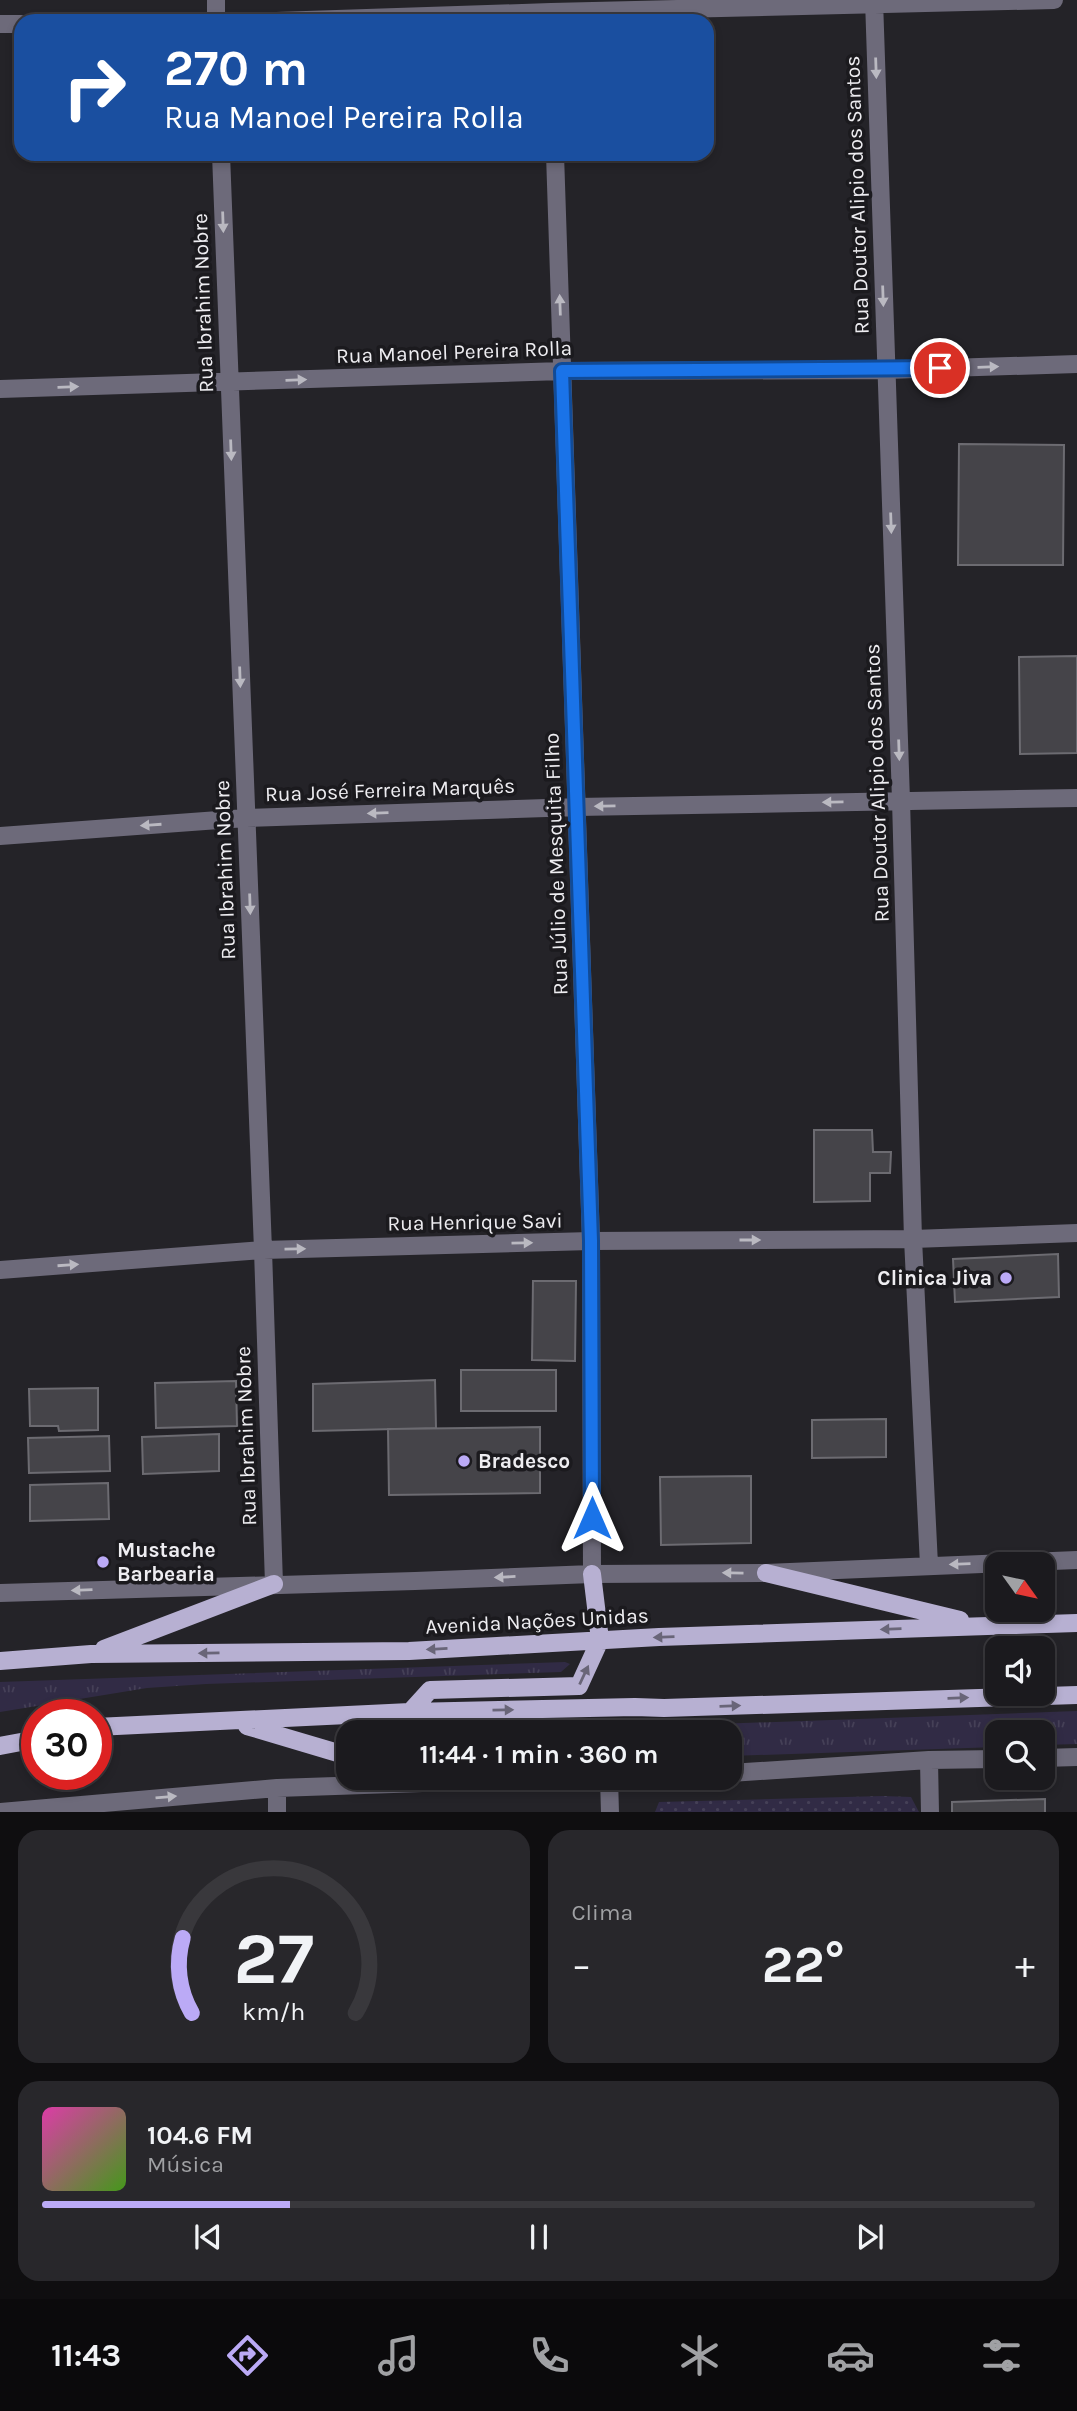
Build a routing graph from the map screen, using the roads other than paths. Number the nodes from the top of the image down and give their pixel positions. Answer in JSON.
{"nodes":[{"id":1,"x":1054,"y":0,"type":"edge"},
{"id":2,"x":874,"y":3,"type":"edge"},
{"id":3,"x":551,"y":11,"type":"edge"},
{"id":4,"x":468,"y":14,"type":"edge"},
{"id":5,"x":221,"y":161,"type":"edge"},
{"id":6,"x":555,"y":161,"type":"edge"},
{"id":7,"x":1077,"y":364,"type":"edge"},
{"id":8,"x":885,"y":370,"type":"junction"},
{"id":9,"x":562,"y":371,"type":"junction"},
{"id":10,"x":229,"y":383,"type":"junction"},
{"id":11,"x":0,"y":389,"type":"edge"},
{"id":12,"x":1077,"y":798,"type":"edge"},
{"id":13,"x":901,"y":800,"type":"junction"},
{"id":14,"x":577,"y":807,"type":"junction"},
{"id":15,"x":246,"y":818,"type":"junction"},
{"id":16,"x":0,"y":836,"type":"edge"},
{"id":17,"x":1077,"y":1233,"type":"edge"},
{"id":18,"x":913,"y":1239,"type":"junction"},
{"id":19,"x":591,"y":1241,"type":"junction"},
{"id":20,"x":263,"y":1250,"type":"junction"},
{"id":21,"x":0,"y":1270,"type":"edge"},
{"id":22,"x":1077,"y":1560,"type":"edge"},
{"id":23,"x":929,"y":1565,"type":"junction"},
{"id":24,"x":766,"y":1573,"type":"junction"},
{"id":25,"x":592,"y":1574,"type":"junction"},
{"id":26,"x":274,"y":1584,"type":"junction"},
{"id":27,"x":0,"y":1593,"type":"edge"},
{"id":28,"x":1077,"y":1623,"type":"edge"},
{"id":29,"x":984,"y":1625,"type":"junction"},
{"id":30,"x":600,"y":1640,"type":"junction"},
{"id":31,"x":91,"y":1654,"type":"junction"},
{"id":32,"x":0,"y":1661,"type":"edge"},
{"id":33,"x":1077,"y":1695,"type":"edge"},
{"id":34,"x":410,"y":1712,"type":"junction"},
{"id":35,"x":233,"y":1722,"type":"junction"},
{"id":36,"x":112,"y":1726,"type":"edge"},
{"id":37,"x":21,"y":1742,"type":"edge"},
{"id":38,"x":0,"y":1746,"type":"edge"},
{"id":39,"x":336,"y":1752,"type":"edge"},
{"id":40,"x":1077,"y":1757,"type":"edge"},
{"id":41,"x":1055,"y":1758,"type":"edge"},
{"id":42,"x":985,"y":1759,"type":"edge"},
{"id":43,"x":929,"y":1760,"type":"junction"},
{"id":44,"x":742,"y":1772,"type":"edge"},
{"id":45,"x":336,"y":1785,"type":"edge"},
{"id":46,"x":277,"y":1788,"type":"junction"},
{"id":47,"x":609,"y":1790,"type":"edge"},
{"id":48,"x":0,"y":1812,"type":"edge"},
{"id":49,"x":277,"y":1812,"type":"edge"},
{"id":50,"x":610,"y":1812,"type":"edge"},
{"id":51,"x":930,"y":1812,"type":"edge"}],
"edges":[{"from":1,"to":2,"type":"street"},
{"from":2,"to":3,"type":"street"},
{"from":2,"to":8,"type":"street","name":"Rua Doutor Alipio dos Santos","one_way":true},
{"from":3,"to":4,"type":"street"},
{"from":5,"to":10,"type":"street","name":"Rua Ibrahim Nobre","one_way":true},
{"from":9,"to":6,"type":"street","name":"Rua Júlio de Mesquita Filho","one_way":true},
{"from":8,"to":7,"type":"street","name":"Rua Manoel Pereira Rolla","one_way":true},
{"from":8,"to":9,"type":"street","name":"Rua Manoel Pereira Rolla"},
{"from":8,"to":13,"type":"street","name":"Rua Doutor Alipio dos Santos","one_way":true},
{"from":10,"to":9,"type":"street","name":"Rua Manoel Pereira Rolla","one_way":true},
{"from":9,"to":14,"type":"street","name":"Rua Júlio de Mesquita Filho"},
{"from":11,"to":10,"type":"street","name":"Rua Manoel Pereira Rolla","one_way":true},
{"from":10,"to":15,"type":"street","name":"Rua Ibrahim Nobre","one_way":true},
{"from":12,"to":13,"type":"street","name":"Rua José Ferreira Marquês"},
{"from":13,"to":14,"type":"street","name":"Rua José Ferreira Marquês","one_way":true},
{"from":13,"to":18,"type":"street","name":"Rua Doutor Alipio dos Santos"},
{"from":14,"to":15,"type":"street","name":"Rua José Ferreira Marquês","one_way":true},
{"from":14,"to":19,"type":"street","name":"Rua Júlio de Mesquita Filho"},
{"from":15,"to":16,"type":"street","name":"Rua José Ferreira Marquês","one_way":true},
{"from":15,"to":20,"type":"street","name":"Rua Ibrahim Nobre","one_way":true},
{"from":17,"to":18,"type":"street","name":"Rua Henrique Savi"},
{"from":19,"to":18,"type":"street","name":"Rua Henrique Savi","one_way":true},
{"from":18,"to":23,"type":"street","name":"Rua Doutor Alipio dos Santos"},
{"from":20,"to":19,"type":"street","name":"Rua Henrique Savi","one_way":true},
{"from":19,"to":25,"type":"street","name":"Rua Júlio de Mesquita Filho"},
{"from":21,"to":20,"type":"street","name":"Rua Henrique Savi","one_way":true},
{"from":20,"to":26,"type":"street","name":"Rua Ibrahim Nobre"},
{"from":22,"to":23,"type":"street","name":"Avenida Nações Unidas","one_way":true},
{"from":23,"to":24,"type":"street","name":"Avenida Nações Unidas"},
{"from":24,"to":25,"type":"street","name":"Avenida Nações Unidas","one_way":true},
{"from":24,"to":29,"type":"main road"},
{"from":25,"to":26,"type":"street","name":"Avenida Nações Unidas","one_way":true},
{"from":25,"to":30,"type":"main road"},
{"from":26,"to":27,"type":"street","name":"Avenida Nações Unidas","one_way":true},
{"from":26,"to":31,"type":"main road"},
{"from":28,"to":29,"type":"main road","name":"Avenida Nações Unidas"},
{"from":29,"to":30,"type":"main road","name":"Avenida Nações Unidas","one_way":true},
{"from":30,"to":31,"type":"main road","name":"Avenida Nações Unidas","one_way":true},
{"from":34,"to":30,"type":"main road","one_way":true},
{"from":31,"to":32,"type":"main road","name":"Avenida Nações Unidas"},
{"from":34,"to":33,"type":"main road","one_way":true},
{"from":34,"to":35,"type":"main road"},
{"from":35,"to":36,"type":"main road"},
{"from":35,"to":39,"type":"main road"},
{"from":37,"to":38,"type":"main road"},
{"from":40,"to":41,"type":"street"},
{"from":42,"to":43,"type":"street"},
{"from":43,"to":44,"type":"street"},
{"from":43,"to":51,"type":"street"},
{"from":45,"to":46,"type":"street"},
{"from":48,"to":46,"type":"street","one_way":true},
{"from":46,"to":49,"type":"street"},
{"from":47,"to":50,"type":"street"}]}
